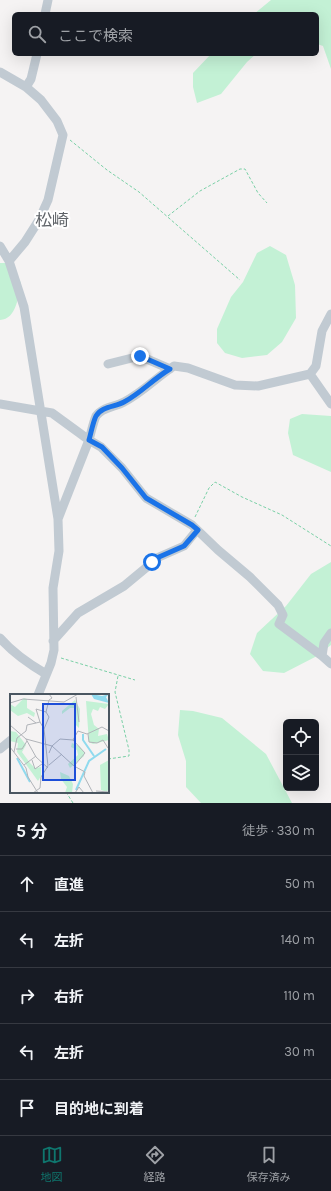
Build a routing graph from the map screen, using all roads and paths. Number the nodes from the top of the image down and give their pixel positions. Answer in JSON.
{"nodes":[{"id":1,"x":48,"y":0,"type":"edge"},
{"id":2,"x":45,"y":12,"type":"edge"},
{"id":3,"x":37,"y":56,"type":"edge"},
{"id":4,"x":0,"y":72,"type":"edge"},
{"id":5,"x":26,"y":87,"type":"junction"},
{"id":6,"x":63,"y":135,"type":"junction"},
{"id":7,"x":267,"y":203,"type":"dead end"},
{"id":8,"x":168,"y":216,"type":"junction"},
{"id":9,"x":0,"y":246,"type":"edge"},
{"id":10,"x":9,"y":261,"type":"junction"},
{"id":11,"x":240,"y":280,"type":"dead end"},
{"id":12,"x":331,"y":314,"type":"edge"},
{"id":13,"x":108,"y":364,"type":"dead end"},
{"id":14,"x":170,"y":369,"type":"junction"},
{"id":15,"x":310,"y":374,"type":"junction"},
{"id":16,"x":0,"y":404,"type":"edge"},
{"id":17,"x":331,"y":404,"type":"edge"},
{"id":18,"x":41,"y":411,"type":"junction"},
{"id":19,"x":89,"y":440,"type":"junction"},
{"id":20,"x":58,"y":519,"type":"junction"},
{"id":21,"x":194,"y":527,"type":"junction"},
{"id":22,"x":331,"y":546,"type":"edge"},
{"id":23,"x":331,"y":634,"type":"edge"},
{"id":24,"x":0,"y":638,"type":"edge"},
{"id":25,"x":54,"y":641,"type":"junction"},
{"id":26,"x":53,"y":655,"type":"junction"},
{"id":27,"x":322,"y":656,"type":"junction"},
{"id":28,"x":331,"y":664,"type":"edge"},
{"id":29,"x":46,"y":674,"type":"junction"},
{"id":30,"x":118,"y":676,"type":"junction"},
{"id":31,"x":135,"y":680,"type":"dead end"},
{"id":32,"x":38,"y":694,"type":"edge"},
{"id":33,"x":10,"y":741,"type":"edge"},
{"id":34,"x":0,"y":749,"type":"edge"},
{"id":35,"x":109,"y":759,"type":"edge"},
{"id":36,"x":67,"y":793,"type":"edge"},
{"id":37,"x":73,"y":803,"type":"edge"}],
"edges":[{"from":1,"to":2,"type":"street"},
{"from":3,"to":5,"type":"street"},
{"from":4,"to":5,"type":"street"},
{"from":5,"to":6,"type":"street"},
{"from":6,"to":8,"type":"path"},
{"from":6,"to":10,"type":"street"},
{"from":7,"to":8,"type":"path"},
{"from":8,"to":11,"type":"path"},
{"from":9,"to":10,"type":"street"},
{"from":10,"to":18,"type":"street"},
{"from":12,"to":15,"type":"street"},
{"from":13,"to":14,"type":"street"},
{"from":14,"to":15,"type":"street"},
{"from":14,"to":19,"type":"street"},
{"from":15,"to":17,"type":"street"},
{"from":16,"to":18,"type":"street"},
{"from":18,"to":19,"type":"street"},
{"from":18,"to":20,"type":"street"},
{"from":19,"to":20,"type":"street"},
{"from":19,"to":21,"type":"street"},
{"from":20,"to":25,"type":"street"},
{"from":21,"to":22,"type":"path"},
{"from":21,"to":25,"type":"street"},
{"from":21,"to":27,"type":"street"},
{"from":23,"to":27,"type":"street"},
{"from":24,"to":29,"type":"street"},
{"from":25,"to":26,"type":"street"},
{"from":26,"to":29,"type":"street"},
{"from":26,"to":30,"type":"path"},
{"from":27,"to":28,"type":"street"},
{"from":29,"to":32,"type":"street"},
{"from":30,"to":31,"type":"path"},
{"from":30,"to":35,"type":"path"},
{"from":33,"to":34,"type":"street"},
{"from":36,"to":37,"type":"path"}]}
